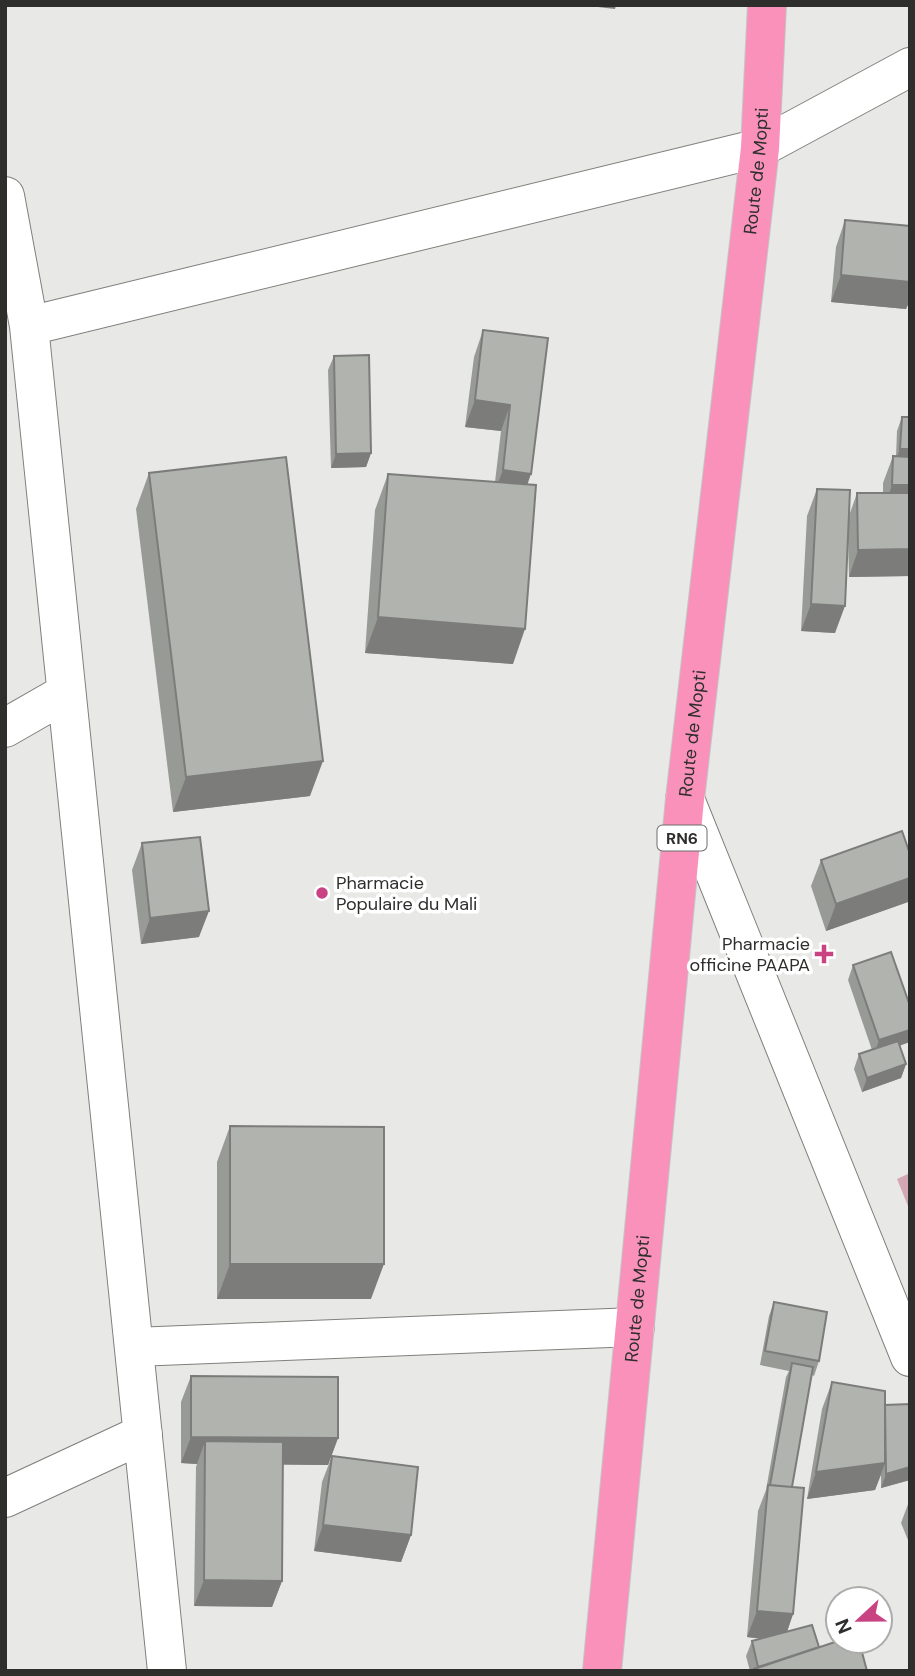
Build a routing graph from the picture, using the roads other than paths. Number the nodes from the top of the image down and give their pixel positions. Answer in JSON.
{"nodes":[{"id":1,"x":766,"y":5,"type":"edge"},
{"id":2,"x":910,"y":67,"type":"edge"},
{"id":3,"x":760,"y":148,"type":"junction"},
{"id":4,"x":5,"y":195,"type":"edge"},
{"id":5,"x":9,"y":238,"type":"edge"},
{"id":6,"x":29,"y":326,"type":"junction"},
{"id":7,"x":66,"y":693,"type":"junction"},
{"id":8,"x":5,"y":728,"type":"edge"},
{"id":9,"x":685,"y":799,"type":"junction"},
{"id":10,"x":635,"y":1327,"type":"junction"},
{"id":11,"x":134,"y":1347,"type":"junction"},
{"id":12,"x":910,"y":1357,"type":"edge"},
{"id":13,"x":143,"y":1434,"type":"junction"},
{"id":14,"x":5,"y":1499,"type":"edge"},
{"id":15,"x":167,"y":1671,"type":"edge"},
{"id":16,"x":602,"y":1671,"type":"edge"}],
"edges":[{"from":1,"to":3,"type":"highway","name":"Route de Mopti","number":"RN6"},
{"from":2,"to":3,"type":"street"},
{"from":3,"to":6,"type":"street"},
{"from":3,"to":9,"type":"highway","name":"Route de Mopti","number":"RN6"},
{"from":4,"to":5,"type":"street"},
{"from":5,"to":6,"type":"street"},
{"from":6,"to":7,"type":"street"},
{"from":7,"to":8,"type":"street"},
{"from":7,"to":11,"type":"street"},
{"from":9,"to":10,"type":"highway","name":"Route de Mopti","number":"RN6"},
{"from":9,"to":12,"type":"street"},
{"from":10,"to":11,"type":"street"},
{"from":10,"to":16,"type":"highway","name":"Route de Mopti","number":"RN6"},
{"from":11,"to":13,"type":"street"},
{"from":13,"to":14,"type":"street"},
{"from":13,"to":15,"type":"street"}]}
